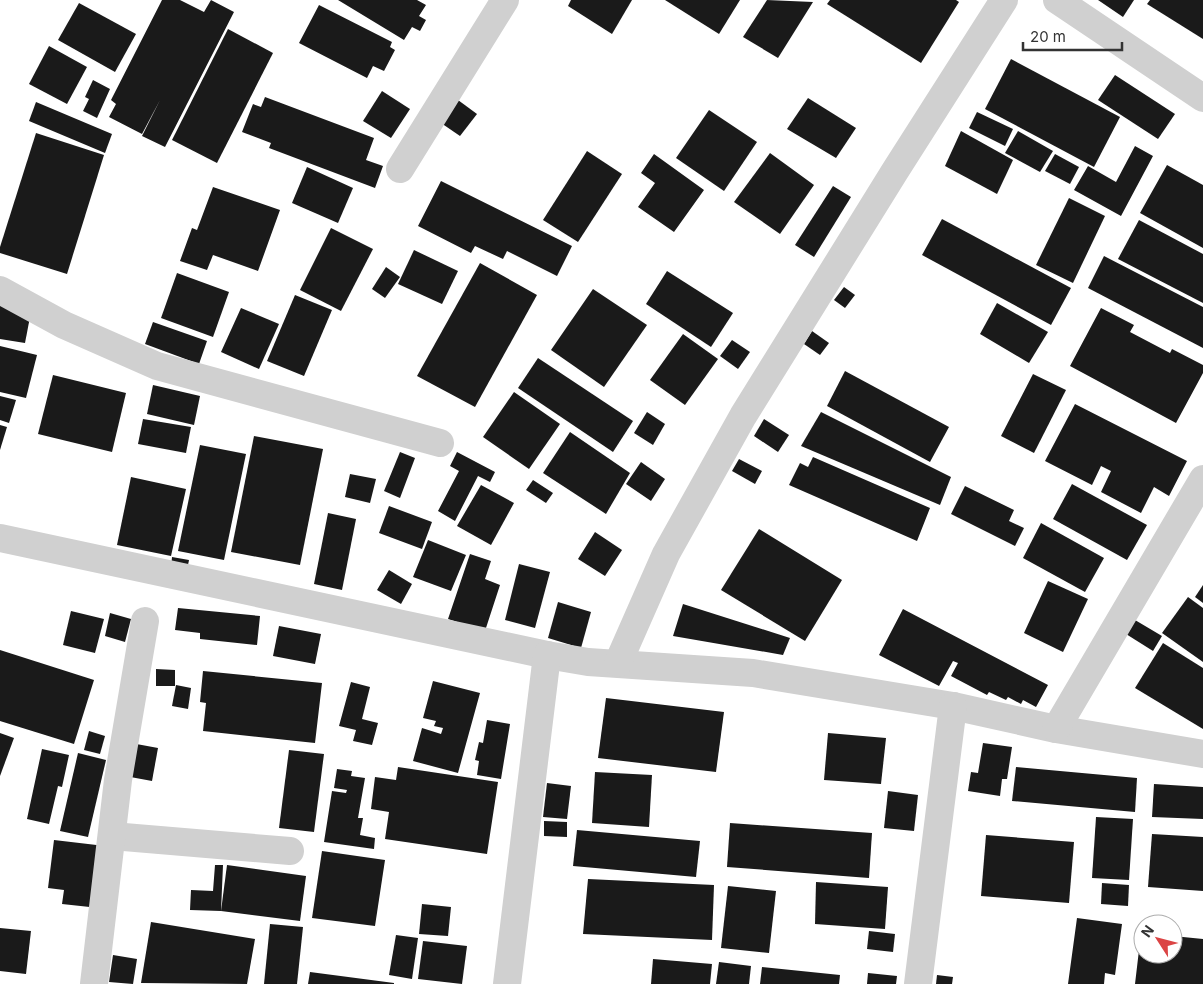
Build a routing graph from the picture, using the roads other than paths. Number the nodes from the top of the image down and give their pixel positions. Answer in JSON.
{"nodes":[{"id":1,"x":505,"y":0,"type":"edge"},
{"id":2,"x":1004,"y":0,"type":"edge"},
{"id":3,"x":1057,"y":0,"type":"edge"},
{"id":4,"x":1203,"y":98,"type":"edge"},
{"id":5,"x":400,"y":169,"type":"dead end"},
{"id":6,"x":0,"y":290,"type":"edge"},
{"id":7,"x":440,"y":443,"type":"dead end"},
{"id":8,"x":1203,"y":479,"type":"edge"},
{"id":9,"x":0,"y":538,"type":"edge"},
{"id":10,"x":144,"y":621,"type":"dead end"},
{"id":11,"x":548,"y":655,"type":"junction"},
{"id":12,"x":618,"y":663,"type":"junction"},
{"id":13,"x":953,"y":706,"type":"junction"},
{"id":14,"x":1056,"y":729,"type":"junction"},
{"id":15,"x":1203,"y":754,"type":"edge"},
{"id":16,"x":112,"y":836,"type":"junction"},
{"id":17,"x":290,"y":851,"type":"dead end"},
{"id":18,"x":94,"y":984,"type":"edge"},
{"id":19,"x":507,"y":984,"type":"edge"},
{"id":20,"x":918,"y":984,"type":"edge"}],
"edges":[{"from":1,"to":5,"type":"street"},
{"from":2,"to":12,"type":"street"},
{"from":3,"to":4,"type":"street"},
{"from":6,"to":7,"type":"street"},
{"from":8,"to":14,"type":"street"},
{"from":9,"to":11,"type":"street"},
{"from":10,"to":16,"type":"street"},
{"from":11,"to":12,"type":"street"},
{"from":11,"to":19,"type":"street"},
{"from":12,"to":13,"type":"street"},
{"from":13,"to":14,"type":"street"},
{"from":13,"to":20,"type":"street"},
{"from":14,"to":15,"type":"street"},
{"from":16,"to":17,"type":"street"},
{"from":16,"to":18,"type":"street"}]}
